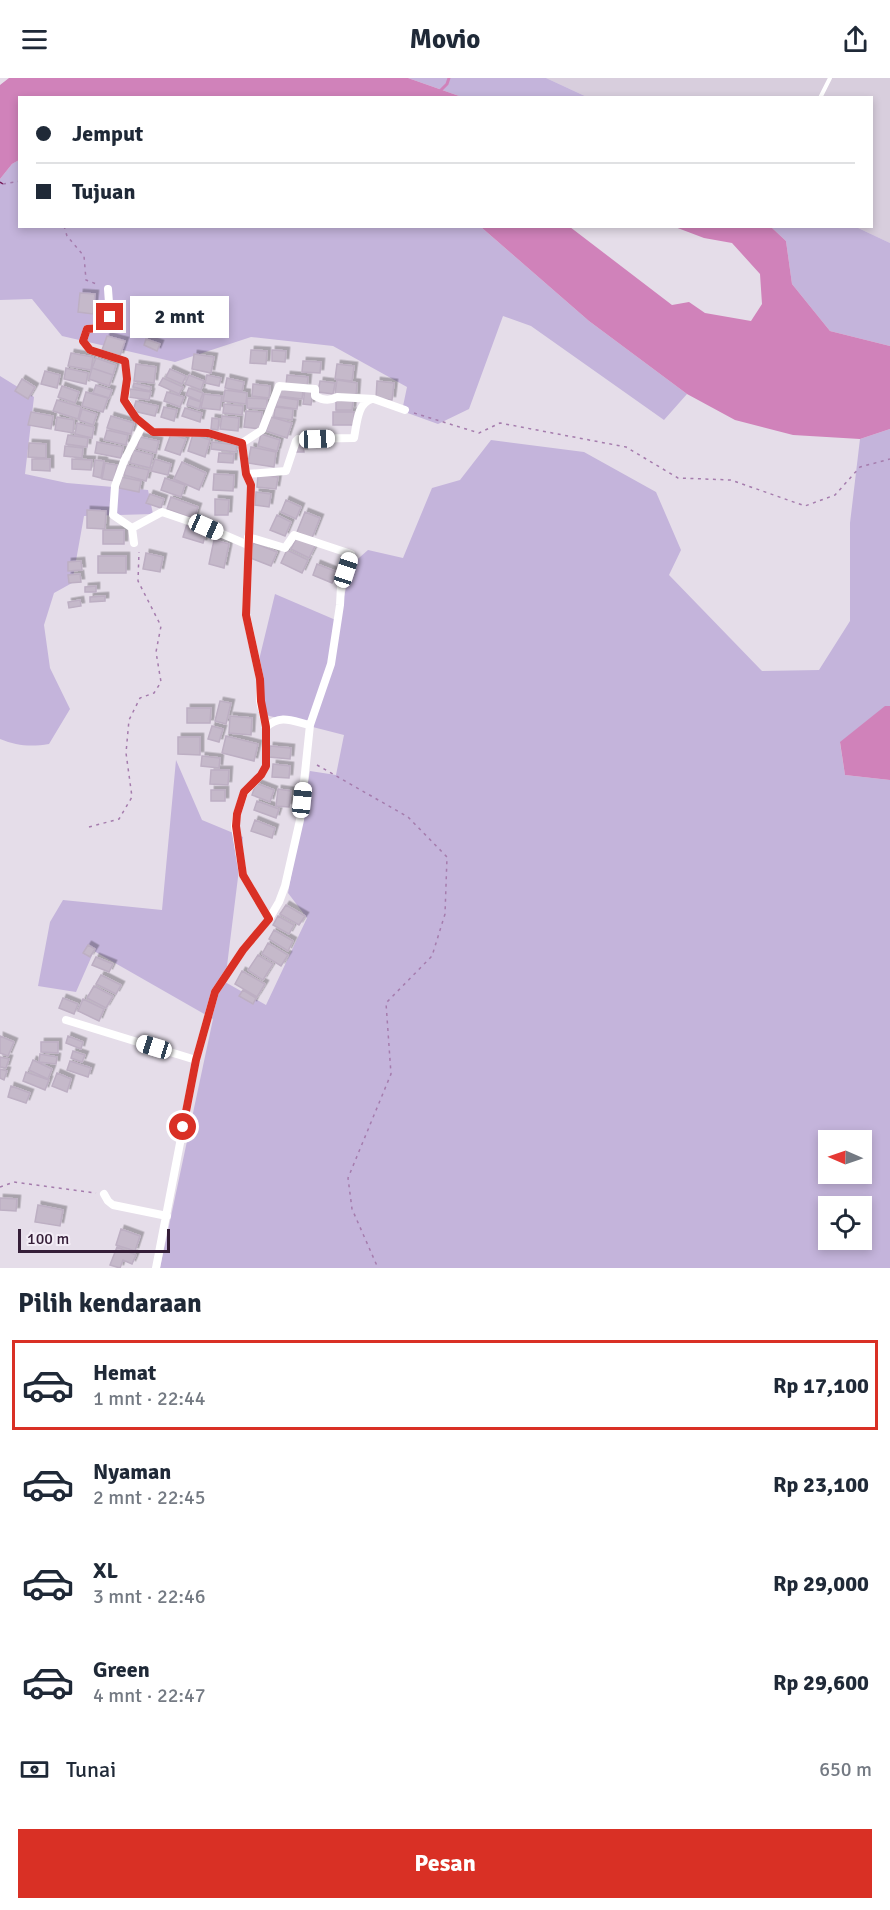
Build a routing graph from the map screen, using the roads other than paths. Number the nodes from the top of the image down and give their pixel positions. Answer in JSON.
{"nodes":[{"id":1,"x":830,"y":78,"type":"edge"},
{"id":2,"x":821,"y":96,"type":"edge"},
{"id":3,"x":108,"y":289,"type":"road end"},
{"id":4,"x":374,"y":399,"type":"junction"},
{"id":5,"x":405,"y":410,"type":"road end"},
{"id":6,"x":143,"y":424,"type":"junction"},
{"id":7,"x":242,"y":443,"type":"junction"},
{"id":8,"x":246,"y":474,"type":"junction"},
{"id":9,"x":132,"y":528,"type":"junction"},
{"id":10,"x":248,"y":541,"type":"junction"},
{"id":11,"x":134,"y":543,"type":"road end"},
{"id":12,"x":310,"y":725,"type":"junction"},
{"id":13,"x":266,"y":727,"type":"junction"},
{"id":14,"x":269,"y":919,"type":"junction"},
{"id":15,"x":66,"y":1020,"type":"dead end"},
{"id":16,"x":196,"y":1060,"type":"junction"},
{"id":17,"x":104,"y":1194,"type":"road end"},
{"id":18,"x":167,"y":1216,"type":"junction"},
{"id":19,"x":156,"y":1268,"type":"edge"}],
"edges":[{"from":1,"to":2,"type":"lane"},
{"from":3,"to":6,"type":"street"},
{"from":4,"to":5,"type":"street"},
{"from":4,"to":7,"type":"street"},
{"from":4,"to":8,"type":"street"},
{"from":6,"to":7,"type":"street"},
{"from":6,"to":9,"type":"street"},
{"from":7,"to":8,"type":"street"},
{"from":8,"to":10,"type":"street"},
{"from":9,"to":10,"type":"street"},
{"from":9,"to":11,"type":"street"},
{"from":10,"to":12,"type":"street"},
{"from":10,"to":13,"type":"street"},
{"from":12,"to":13,"type":"street"},
{"from":12,"to":14,"type":"street"},
{"from":13,"to":14,"type":"street"},
{"from":14,"to":16,"type":"street"},
{"from":15,"to":16,"type":"street"},
{"from":16,"to":18,"type":"street"},
{"from":17,"to":18,"type":"street"},
{"from":18,"to":19,"type":"street"}]}
